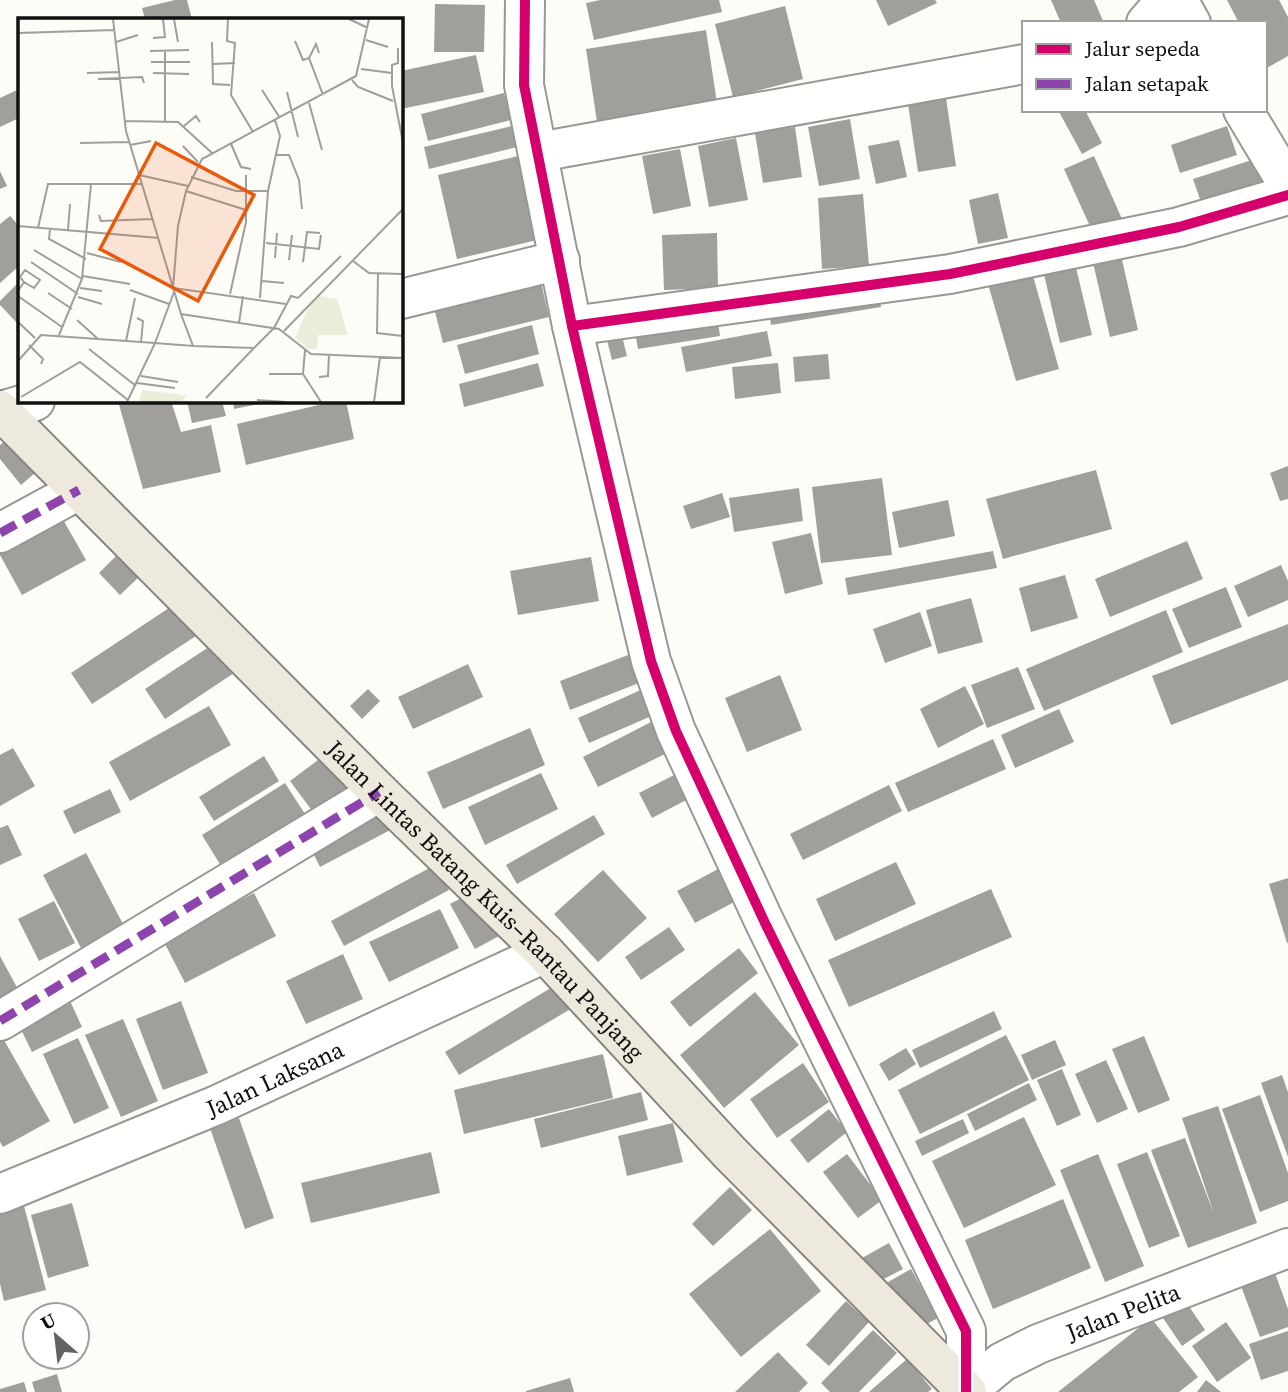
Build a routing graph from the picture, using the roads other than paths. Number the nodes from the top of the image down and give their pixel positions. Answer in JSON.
{"nodes":[{"id":1,"x":524,"y":0,"type":"edge"},
{"id":2,"x":1166,"y":0,"type":"edge"},
{"id":3,"x":1178,"y":0,"type":"edge"},
{"id":4,"x":1148,"y":21,"type":"edge"},
{"id":5,"x":1190,"y":21,"type":"edge"},
{"id":6,"x":1022,"y":64,"type":"edge"},
{"id":7,"x":1244,"y":112,"type":"edge"},
{"id":8,"x":539,"y":152,"type":"junction"},
{"id":9,"x":1288,"y":185,"type":"edge"},
{"id":10,"x":1288,"y":195,"type":"edge"},
{"id":11,"x":560,"y":260,"type":"junction"},
{"id":12,"x":402,"y":299,"type":"edge"},
{"id":13,"x":572,"y":327,"type":"junction"},
{"id":14,"x":12,"y":407,"type":"edge"},
{"id":15,"x":79,"y":490,"type":"junction"},
{"id":16,"x":0,"y":533,"type":"edge"},
{"id":17,"x":379,"y":792,"type":"junction"},
{"id":18,"x":545,"y":953,"type":"junction"},
{"id":19,"x":0,"y":1021,"type":"edge"},
{"id":20,"x":0,"y":1194,"type":"edge"},
{"id":21,"x":1288,"y":1248,"type":"edge"},
{"id":22,"x":967,"y":1392,"type":"edge"}],
"edges":[{"from":1,"to":8,"type":"street"},
{"from":2,"to":4,"type":"street"},
{"from":3,"to":5,"type":"street"},
{"from":6,"to":8,"type":"street"},
{"from":7,"to":9,"type":"street"},
{"from":8,"to":11,"type":"street"},
{"from":10,"to":13,"type":"street"},
{"from":11,"to":12,"type":"street"},
{"from":11,"to":13,"type":"street"},
{"from":13,"to":22,"type":"street"},
{"from":14,"to":15,"type":"main road","name":"Jalan Lintas Batang Kuis–Rantau Panjang"},
{"from":15,"to":16,"type":"street"},
{"from":15,"to":17,"type":"main road","name":"Jalan Lintas Batang Kuis–Rantau Panjang"},
{"from":17,"to":18,"type":"main road","name":"Jalan Lintas Batang Kuis–Rantau Panjang"},
{"from":17,"to":19,"type":"street"},
{"from":18,"to":20,"type":"street","name":"Jalan Laksana"},
{"from":18,"to":22,"type":"main road","name":"Jalan Lintas Batang Kuis–Rantau Panjang"},
{"from":21,"to":22,"type":"street","name":"Jalan Pelita"}]}
